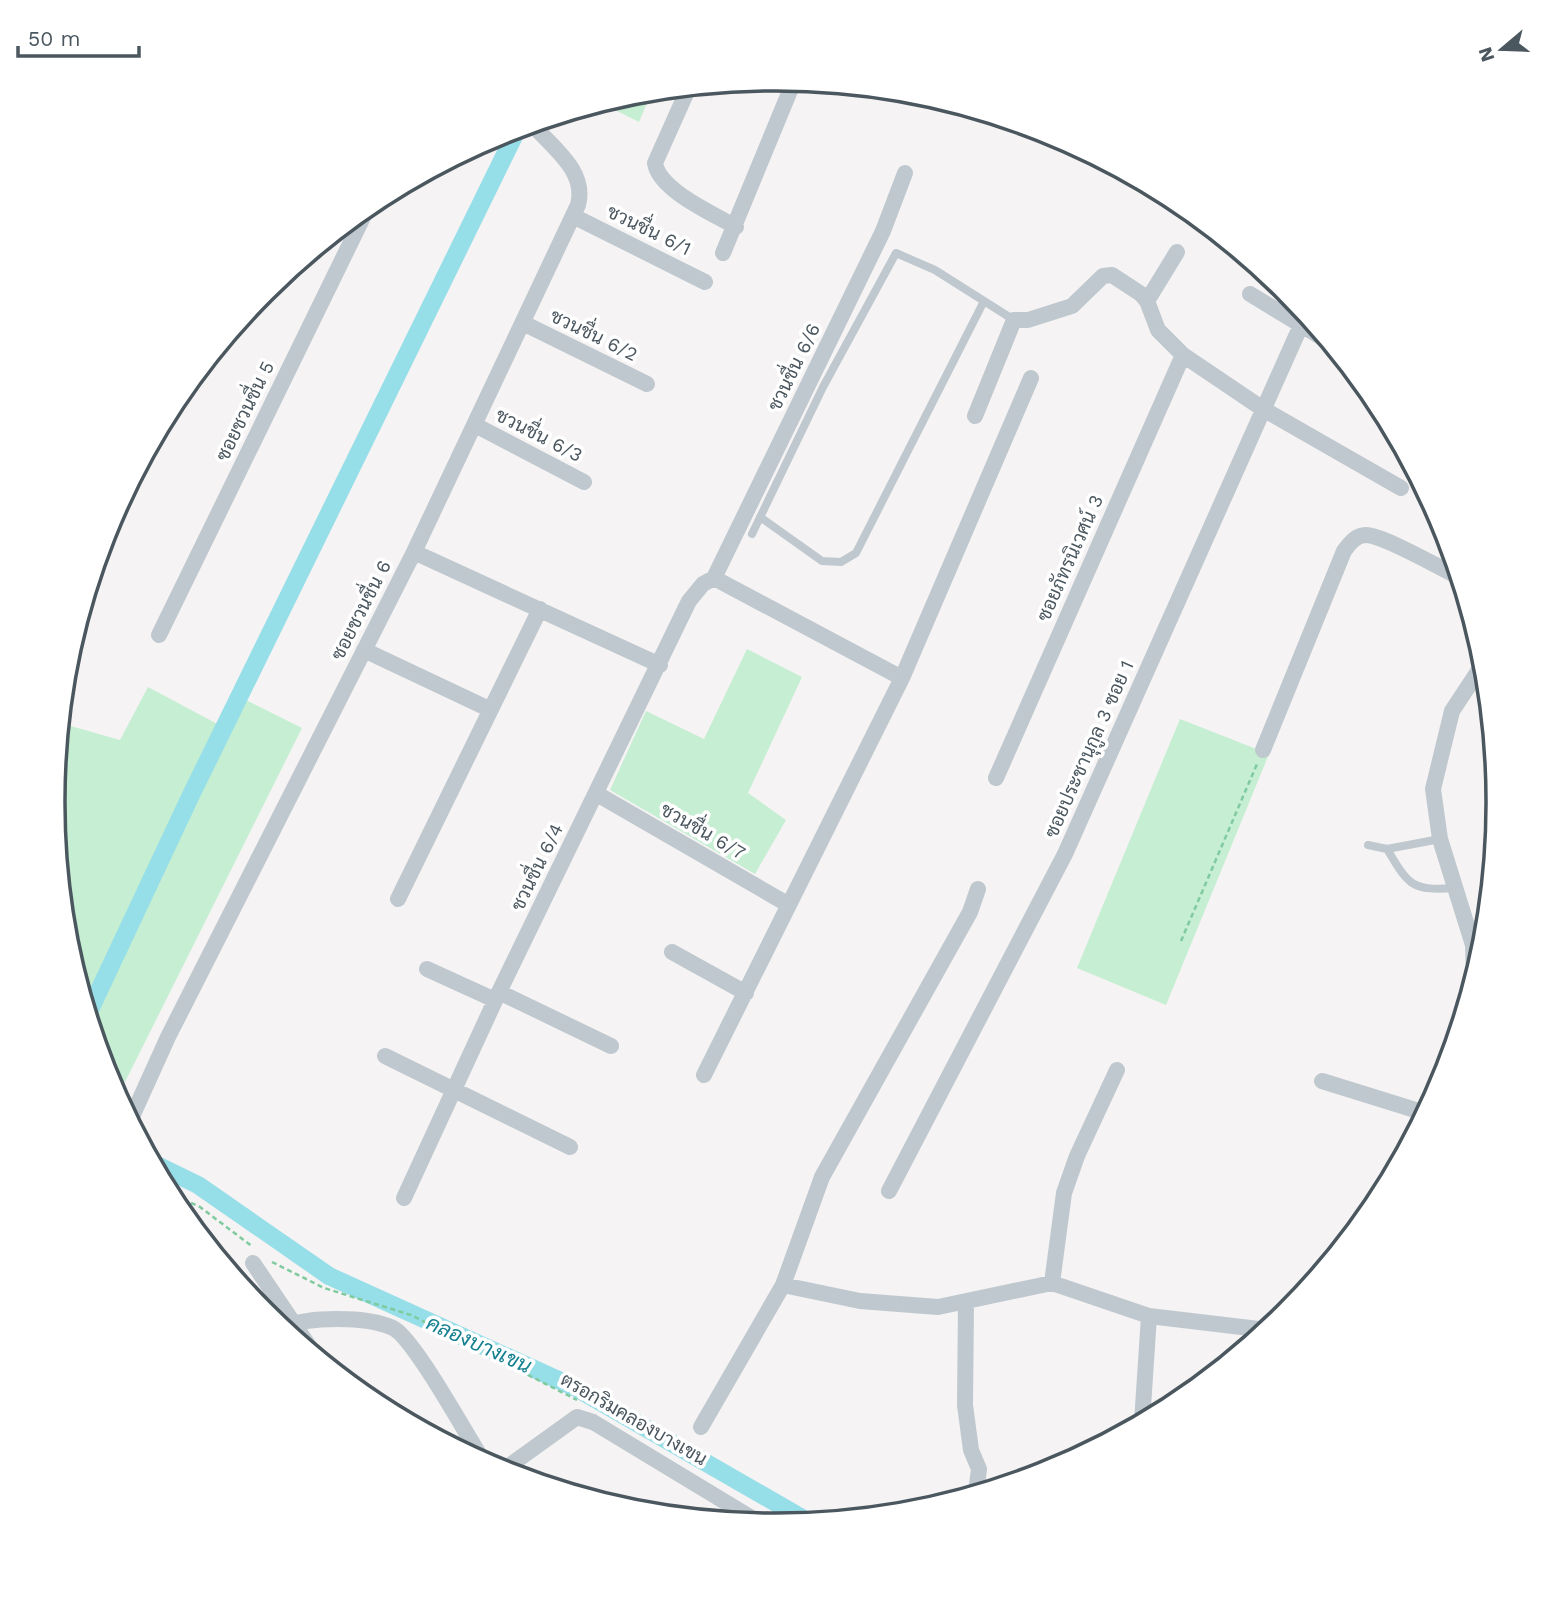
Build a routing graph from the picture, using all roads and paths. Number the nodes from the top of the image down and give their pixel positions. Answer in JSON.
{"nodes":[{"id":1,"x":790,"y":92,"type":"edge"},
{"id":2,"x":685,"y":97,"type":"edge"},
{"id":3,"x":539,"y":132,"type":"edge"},
{"id":4,"x":905,"y":173,"type":"dead end"},
{"id":5,"x":573,"y":216,"type":"junction"},
{"id":6,"x":358,"y":227,"type":"edge"},
{"id":7,"x":736,"y":227,"type":"junction"},
{"id":8,"x":1177,"y":252,"type":"dead end"},
{"id":9,"x":723,"y":253,"type":"dead end"},
{"id":10,"x":705,"y":282,"type":"dead end"},
{"id":11,"x":1250,"y":294,"type":"dead end"},
{"id":12,"x":1147,"y":301,"type":"junction"},
{"id":13,"x":983,"y":303,"type":"junction"},
{"id":14,"x":1293,"y":315,"type":"edge"},
{"id":15,"x":1014,"y":320,"type":"junction"},
{"id":16,"x":523,"y":323,"type":"junction"},
{"id":17,"x":1301,"y":324,"type":"edge"},
{"id":18,"x":1183,"y":355,"type":"junction"},
{"id":19,"x":1031,"y":378,"type":"dead end"},
{"id":20,"x":646,"y":384,"type":"dead end"},
{"id":21,"x":1263,"y":410,"type":"junction"},
{"id":22,"x":975,"y":416,"type":"dead end"},
{"id":23,"x":475,"y":425,"type":"junction"},
{"id":24,"x":584,"y":482,"type":"dead end"},
{"id":25,"x":1401,"y":488,"type":"dead end"},
{"id":26,"x":760,"y":517,"type":"junction"},
{"id":27,"x":752,"y":534,"type":"dead end"},
{"id":28,"x":414,"y":552,"type":"junction"},
{"id":29,"x":1448,"y":572,"type":"edge"},
{"id":30,"x":714,"y":578,"type":"junction"},
{"id":31,"x":540,"y":609,"type":"junction"},
{"id":32,"x":159,"y":635,"type":"dead end"},
{"id":33,"x":364,"y":650,"type":"junction"},
{"id":34,"x":660,"y":665,"type":"junction"},
{"id":35,"x":1475,"y":676,"type":"edge"},
{"id":36,"x":902,"y":678,"type":"junction"},
{"id":37,"x":489,"y":709,"type":"junction"},
{"id":38,"x":1263,"y":750,"type":"joint"},
{"id":39,"x":996,"y":778,"type":"dead end"},
{"id":40,"x":597,"y":794,"type":"junction"},
{"id":41,"x":1440,"y":839,"type":"junction"},
{"id":42,"x":1368,"y":845,"type":"dead end"},
{"id":43,"x":1387,"y":849,"type":"junction"},
{"id":44,"x":1455,"y":888,"type":"junction"},
{"id":45,"x":978,"y":889,"type":"dead end"},
{"id":46,"x":398,"y":899,"type":"dead end"},
{"id":47,"x":789,"y":905,"type":"junction"},
{"id":48,"x":1181,"y":941,"type":"dead end"},
{"id":49,"x":1472,"y":943,"type":"edge"},
{"id":50,"x":672,"y":952,"type":"dead end"},
{"id":51,"x":427,"y":969,"type":"dead end"},
{"id":52,"x":746,"y":993,"type":"junction"},
{"id":53,"x":497,"y":996,"type":"junction"},
{"id":54,"x":611,"y":1046,"type":"dead end"},
{"id":55,"x":385,"y":1056,"type":"dead end"},
{"id":56,"x":1117,"y":1070,"type":"dead end"},
{"id":57,"x":704,"y":1075,"type":"dead end"},
{"id":58,"x":1322,"y":1080,"type":"dead end"},
{"id":59,"x":456,"y":1090,"type":"junction"},
{"id":60,"x":135,"y":1110,"type":"edge"},
{"id":61,"x":1416,"y":1110,"type":"edge"},
{"id":62,"x":570,"y":1147,"type":"dead end"},
{"id":63,"x":889,"y":1191,"type":"dead end"},
{"id":64,"x":404,"y":1198,"type":"dead end"},
{"id":65,"x":188,"y":1201,"type":"edge"},
{"id":66,"x":256,"y":1258,"type":"joint"},
{"id":67,"x":270,"y":1260,"type":"dead end"},
{"id":68,"x":1052,"y":1283,"type":"junction"},
{"id":69,"x":783,"y":1285,"type":"junction"},
{"id":70,"x":966,"y":1302,"type":"junction"},
{"id":71,"x":284,"y":1315,"type":"edge"},
{"id":72,"x":1149,"y":1316,"type":"junction"},
{"id":73,"x":293,"y":1323,"type":"edge"},
{"id":74,"x":1252,"y":1328,"type":"edge"},
{"id":75,"x":580,"y":1402,"type":"dead end"},
{"id":76,"x":1143,"y":1410,"type":"edge"},
{"id":77,"x":701,"y":1427,"type":"dead end"},
{"id":78,"x":473,"y":1444,"type":"edge"},
{"id":79,"x":514,"y":1463,"type":"edge"},
{"id":80,"x":977,"y":1483,"type":"edge"},
{"id":81,"x":752,"y":1512,"type":"edge"}],
"edges":[{"from":1,"to":7,"type":"street"},
{"from":2,"to":7,"type":"street"},
{"from":3,"to":5,"type":"street","name":"ซอยชวนชื่น 6"},
{"from":4,"to":30,"type":"street","name":"ชวนชื่น 6/6"},
{"from":5,"to":10,"type":"street","name":"ชวนชื่น 6/1"},
{"from":5,"to":16,"type":"street","name":"ซอยชวนชื่น 6"},
{"from":6,"to":32,"type":"street","name":"ซอยชวนชื่น 5"},
{"from":7,"to":9,"type":"street"},
{"from":8,"to":12,"type":"street"},
{"from":11,"to":14,"type":"street"},
{"from":12,"to":15,"type":"street"},
{"from":12,"to":18,"type":"street"},
{"from":13,"to":15,"type":"lane"},
{"from":13,"to":26,"type":"lane"},
{"from":13,"to":26,"type":"lane"},
{"from":15,"to":22,"type":"street"},
{"from":16,"to":20,"type":"street","name":"ชวนชื่น 6/2"},
{"from":16,"to":23,"type":"street","name":"ซอยชวนชื่น 6"},
{"from":17,"to":21,"type":"street","name":"ซอยประชานุกูล 3 ซอย 1"},
{"from":18,"to":21,"type":"street"},
{"from":18,"to":39,"type":"street","name":"ซอยภัทรนิเวศน์ 3"},
{"from":19,"to":36,"type":"street"},
{"from":21,"to":25,"type":"street"},
{"from":21,"to":63,"type":"street","name":"ซอยประชานุกูล 3 ซอย 1"},
{"from":23,"to":24,"type":"street","name":"ชวนชื่น 6/3"},
{"from":23,"to":28,"type":"street","name":"ซอยชวนชื่น 6"},
{"from":26,"to":27,"type":"lane"},
{"from":28,"to":31,"type":"street"},
{"from":28,"to":33,"type":"street","name":"ซอยชวนชื่น 6"},
{"from":29,"to":38,"type":"street"},
{"from":30,"to":34,"type":"street","name":"ชวนชื่น 6/4"},
{"from":30,"to":36,"type":"street"},
{"from":31,"to":34,"type":"street"},
{"from":31,"to":37,"type":"street"},
{"from":33,"to":37,"type":"street"},
{"from":33,"to":60,"type":"street","name":"ซอยชวนชื่น 6"},
{"from":34,"to":40,"type":"street","name":"ชวนชื่น 6/4"},
{"from":35,"to":41,"type":"street"},
{"from":36,"to":47,"type":"street"},
{"from":37,"to":46,"type":"street"},
{"from":38,"to":48,"type":"path"},
{"from":40,"to":47,"type":"street","name":"ชวนชื่น 6/7"},
{"from":40,"to":53,"type":"street","name":"ชวนชื่น 6/4"},
{"from":41,"to":43,"type":"lane"},
{"from":41,"to":44,"type":"street"},
{"from":42,"to":43,"type":"lane"},
{"from":43,"to":44,"type":"lane"},
{"from":44,"to":49,"type":"street"},
{"from":45,"to":69,"type":"street"},
{"from":47,"to":52,"type":"street"},
{"from":50,"to":52,"type":"street"},
{"from":51,"to":53,"type":"street"},
{"from":52,"to":57,"type":"street"},
{"from":53,"to":54,"type":"street"},
{"from":53,"to":59,"type":"street","name":"ชวนชื่น 6/4"},
{"from":55,"to":59,"type":"street"},
{"from":56,"to":68,"type":"street"},
{"from":58,"to":61,"type":"street"},
{"from":59,"to":62,"type":"street"},
{"from":59,"to":64,"type":"street","name":"ชวนชื่น 6/4"},
{"from":65,"to":66,"type":"path"},
{"from":66,"to":71,"type":"street"},
{"from":67,"to":75,"type":"path","name":"ตรอกริมคลองบางเขน"},
{"from":68,"to":70,"type":"street"},
{"from":68,"to":72,"type":"street"},
{"from":69,"to":70,"type":"street"},
{"from":69,"to":77,"type":"street"},
{"from":70,"to":80,"type":"street"},
{"from":72,"to":74,"type":"street"},
{"from":72,"to":76,"type":"street"},
{"from":73,"to":78,"type":"street"},
{"from":79,"to":81,"type":"street"}]}
